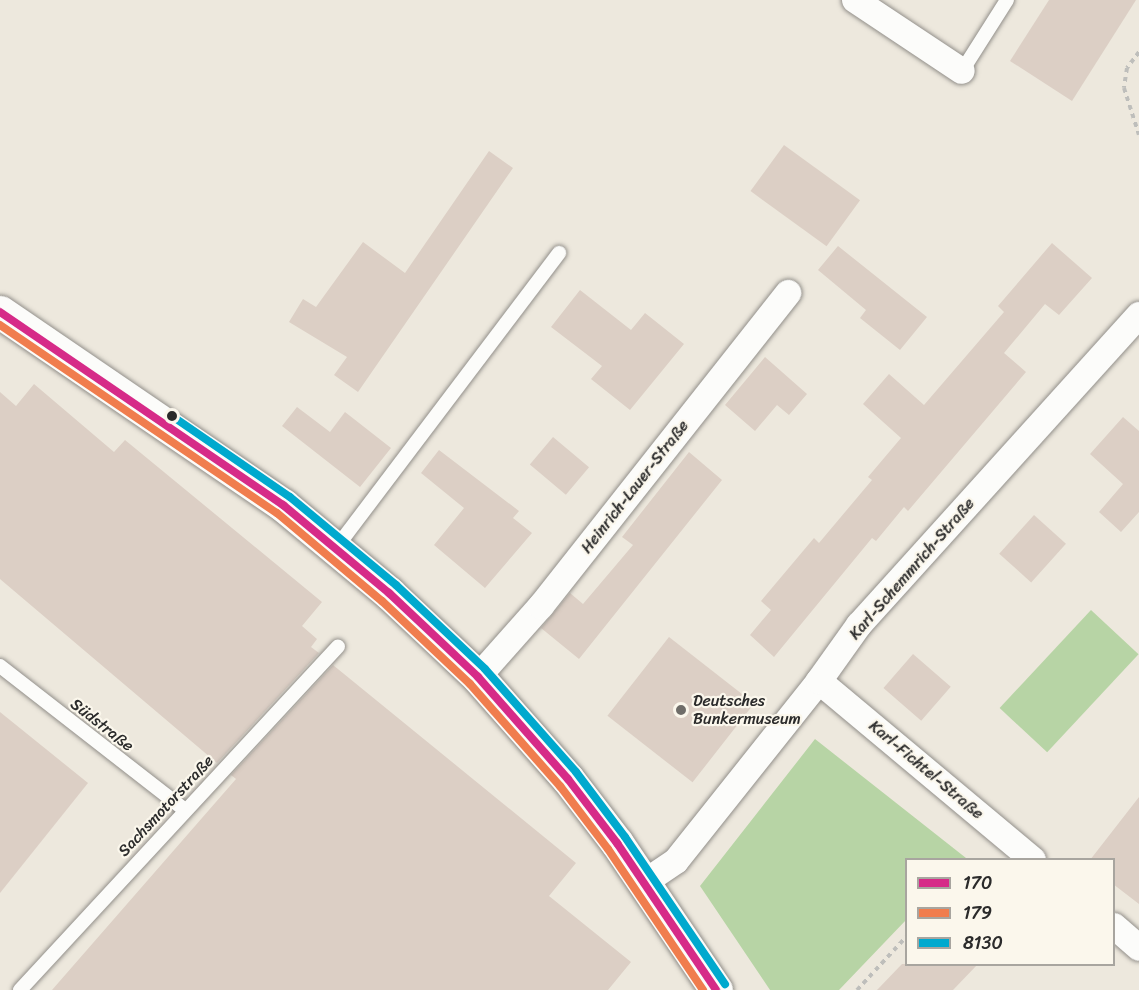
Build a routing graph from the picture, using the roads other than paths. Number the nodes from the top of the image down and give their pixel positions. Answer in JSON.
{"nodes":[{"id":1,"x":855,"y":0,"type":"edge"},
{"id":2,"x":1007,"y":0,"type":"edge"},
{"id":3,"x":962,"y":71,"type":"joint"},
{"id":4,"x":559,"y":253,"type":"dead end"},
{"id":5,"x":788,"y":293,"type":"dead end"},
{"id":6,"x":0,"y":312,"type":"edge"},
{"id":7,"x":1139,"y":315,"type":"edge"},
{"id":8,"x":336,"y":548,"type":"junction"},
{"id":9,"x":338,"y":646,"type":"dead end"},
{"id":10,"x":0,"y":666,"type":"edge"},
{"id":11,"x":478,"y":677,"type":"junction"},
{"id":12,"x":819,"y":681,"type":"junction"},
{"id":13,"x":184,"y":809,"type":"junction"},
{"id":14,"x":1031,"y":858,"type":"edge"},
{"id":15,"x":645,"y":882,"type":"junction"},
{"id":16,"x":1115,"y":928,"type":"edge"},
{"id":17,"x":1139,"y":948,"type":"edge"},
{"id":18,"x":20,"y":990,"type":"edge"},
{"id":19,"x":716,"y":990,"type":"edge"}],
"edges":[{"from":1,"to":3,"type":"street"},
{"from":2,"to":3,"type":"lane"},
{"from":4,"to":8,"type":"lane"},
{"from":5,"to":11,"type":"street","name":"Heinrich-Lauer-Straße"},
{"from":6,"to":8,"type":"main road"},
{"from":7,"to":12,"type":"street","name":"Karl-Schemmrich-Straße"},
{"from":8,"to":11,"type":"main road"},
{"from":9,"to":13,"type":"lane","name":"Sachsmotorstraße"},
{"from":10,"to":13,"type":"lane","name":"Südstraße"},
{"from":11,"to":15,"type":"main road"},
{"from":12,"to":14,"type":"street","name":"Karl-Fichtel-Straße"},
{"from":12,"to":15,"type":"street","name":"Karl-Schemmrich-Straße"},
{"from":13,"to":18,"type":"lane","name":"Sachsmotorstraße"},
{"from":15,"to":19,"type":"main road"},
{"from":16,"to":17,"type":"street"}]}
